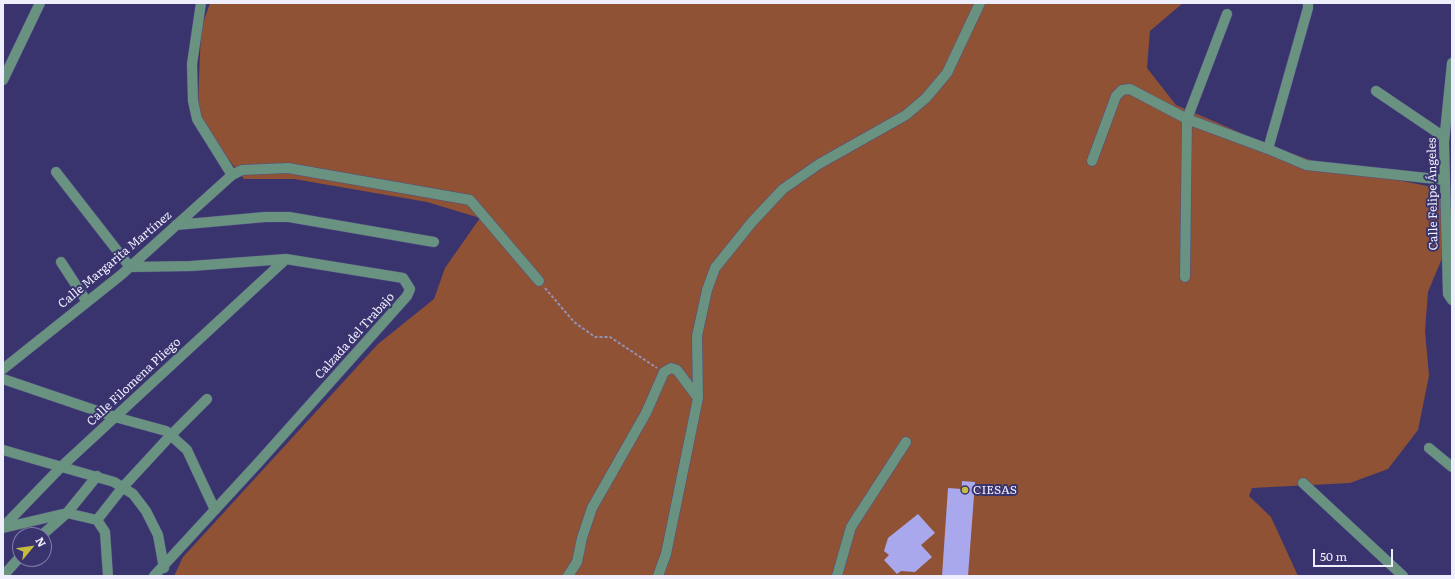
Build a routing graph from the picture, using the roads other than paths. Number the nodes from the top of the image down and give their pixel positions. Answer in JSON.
{"nodes":[{"id":1,"x":40,"y":3,"type":"edge"},
{"id":2,"x":201,"y":3,"type":"edge"},
{"id":3,"x":980,"y":3,"type":"edge"},
{"id":4,"x":1308,"y":3,"type":"edge"},
{"id":5,"x":1227,"y":14,"type":"dead end"},
{"id":6,"x":1452,"y":64,"type":"edge"},
{"id":7,"x":3,"y":80,"type":"edge"},
{"id":8,"x":1376,"y":91,"type":"dead end"},
{"id":9,"x":1187,"y":119,"type":"junction"},
{"id":10,"x":1444,"y":137,"type":"junction"},
{"id":11,"x":1268,"y":149,"type":"junction"},
{"id":12,"x":1092,"y":161,"type":"dead end"},
{"id":13,"x":56,"y":172,"type":"dead end"},
{"id":14,"x":232,"y":175,"type":"junction"},
{"id":15,"x":1445,"y":180,"type":"junction"},
{"id":16,"x":176,"y":225,"type":"junction"},
{"id":17,"x":434,"y":242,"type":"dead end"},
{"id":18,"x":286,"y":259,"type":"junction"},
{"id":19,"x":61,"y":262,"type":"dead end"},
{"id":20,"x":130,"y":267,"type":"junction"},
{"id":21,"x":1186,"y":277,"type":"dead end"},
{"id":22,"x":539,"y":281,"type":"road end"},
{"id":23,"x":1452,"y":300,"type":"edge"},
{"id":24,"x":87,"y":302,"type":"junction"},
{"id":25,"x":3,"y":369,"type":"edge"},
{"id":26,"x":3,"y":379,"type":"edge"},
{"id":27,"x":698,"y":398,"type":"junction"},
{"id":28,"x":207,"y":399,"type":"dead end"},
{"id":29,"x":115,"y":417,"type":"junction"},
{"id":30,"x":171,"y":435,"type":"junction"},
{"id":31,"x":906,"y":442,"type":"dead end"},
{"id":32,"x":1429,"y":448,"type":"dead end"},
{"id":33,"x":3,"y":450,"type":"edge"},
{"id":34,"x":62,"y":466,"type":"junction"},
{"id":35,"x":1452,"y":467,"type":"edge"},
{"id":36,"x":97,"y":476,"type":"junction"},
{"id":37,"x":1303,"y":483,"type":"dead end"},
{"id":38,"x":123,"y":487,"type":"junction"},
{"id":39,"x":215,"y":510,"type":"junction"},
{"id":40,"x":67,"y":513,"type":"junction"},
{"id":41,"x":97,"y":520,"type":"junction"},
{"id":42,"x":3,"y":527,"type":"edge"},
{"id":43,"x":51,"y":527,"type":"edge"},
{"id":44,"x":165,"y":564,"type":"junction"},
{"id":45,"x":12,"y":566,"type":"edge"},
{"id":46,"x":3,"y":576,"type":"edge"},
{"id":47,"x":108,"y":576,"type":"edge"},
{"id":48,"x":154,"y":576,"type":"edge"},
{"id":49,"x":163,"y":576,"type":"edge"},
{"id":50,"x":568,"y":576,"type":"edge"},
{"id":51,"x":658,"y":576,"type":"edge"},
{"id":52,"x":837,"y":576,"type":"edge"},
{"id":53,"x":1402,"y":576,"type":"edge"}],
"edges":[{"from":1,"to":7,"type":"street"},
{"from":2,"to":14,"type":"street"},
{"from":3,"to":27,"type":"street"},
{"from":4,"to":11,"type":"street"},
{"from":5,"to":9,"type":"street"},
{"from":6,"to":10,"type":"street","name":"Calle Felipe Ángeles"},
{"from":8,"to":10,"type":"street"},
{"from":9,"to":11,"type":"street"},
{"from":9,"to":12,"type":"street"},
{"from":9,"to":21,"type":"street"},
{"from":10,"to":15,"type":"street","name":"Calle Felipe Ángeles"},
{"from":11,"to":15,"type":"street"},
{"from":13,"to":20,"type":"street"},
{"from":14,"to":16,"type":"street","name":"Calle Margarita Martínez"},
{"from":14,"to":22,"type":"street","name":"Calle Margarita Martínez"},
{"from":15,"to":23,"type":"street","name":"Calle Felipe Ángeles"},
{"from":16,"to":17,"type":"street"},
{"from":16,"to":20,"type":"street","name":"Calle Margarita Martínez"},
{"from":18,"to":20,"type":"street","name":"Calzada del Trabajo"},
{"from":18,"to":29,"type":"street","name":"Calle Filomena Pliego"},
{"from":18,"to":39,"type":"street","name":"Calzada del Trabajo"},
{"from":19,"to":24,"type":"street"},
{"from":20,"to":24,"type":"street","name":"Calle Margarita Martínez"},
{"from":24,"to":25,"type":"street","name":"Calle Margarita Martínez"},
{"from":26,"to":29,"type":"street"},
{"from":27,"to":50,"type":"street"},
{"from":27,"to":51,"type":"street"},
{"from":28,"to":30,"type":"street"},
{"from":29,"to":30,"type":"street"},
{"from":29,"to":34,"type":"street","name":"Calle Filomena Pliego"},
{"from":30,"to":38,"type":"street"},
{"from":30,"to":39,"type":"street"},
{"from":31,"to":52,"type":"street"},
{"from":32,"to":35,"type":"street"},
{"from":33,"to":34,"type":"street"},
{"from":34,"to":36,"type":"street"},
{"from":34,"to":42,"type":"street","name":"Calle Filomena Pliego"},
{"from":36,"to":38,"type":"street"},
{"from":36,"to":40,"type":"street"},
{"from":37,"to":53,"type":"street"},
{"from":38,"to":41,"type":"street"},
{"from":38,"to":44,"type":"street"},
{"from":39,"to":44,"type":"street","name":"Calzada del Trabajo"},
{"from":40,"to":41,"type":"street"},
{"from":40,"to":42,"type":"street"},
{"from":40,"to":43,"type":"street"},
{"from":41,"to":47,"type":"street"},
{"from":44,"to":48,"type":"street","name":"Calzada del Trabajo"},
{"from":44,"to":49,"type":"street"},
{"from":45,"to":46,"type":"street"}]}
